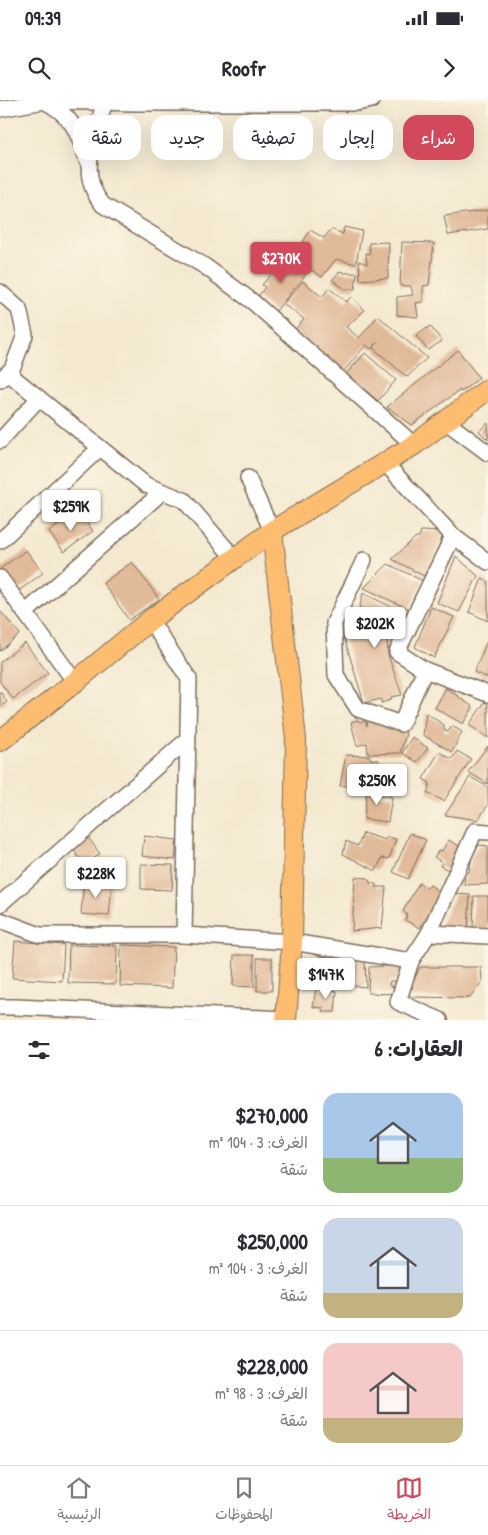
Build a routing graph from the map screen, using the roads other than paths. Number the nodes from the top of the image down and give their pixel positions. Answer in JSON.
{"nodes":[{"id":1,"x":372,"y":100,"type":"edge"},
{"id":2,"x":44,"y":101,"type":"edge"},
{"id":3,"x":105,"y":101,"type":"edge"},
{"id":4,"x":0,"y":108,"type":"edge"},
{"id":5,"x":89,"y":170,"type":"junction"},
{"id":6,"x":0,"y":292,"type":"edge"},
{"id":7,"x":4,"y":376,"type":"edge"},
{"id":8,"x":488,"y":390,"type":"edge"},
{"id":9,"x":39,"y":398,"type":"junction"},
{"id":10,"x":445,"y":421,"type":"junction"},
{"id":11,"x":0,"y":441,"type":"edge"},
{"id":12,"x":414,"y":445,"type":"junction"},
{"id":13,"x":100,"y":448,"type":"junction"},
{"id":14,"x":488,"y":453,"type":"edge"},
{"id":15,"x":384,"y":462,"type":"junction"},
{"id":16,"x":248,"y":478,"type":"dead end"},
{"id":17,"x":162,"y":492,"type":"junction"},
{"id":18,"x":272,"y":531,"type":"junction"},
{"id":19,"x":453,"y":536,"type":"junction"},
{"id":20,"x":0,"y":541,"type":"edge"},
{"id":21,"x":235,"y":559,"type":"junction"},
{"id":22,"x":364,"y":560,"type":"dead end"},
{"id":23,"x":488,"y":562,"type":"edge"},
{"id":24,"x":0,"y":578,"type":"edge"},
{"id":25,"x":25,"y":613,"type":"junction"},
{"id":26,"x":150,"y":620,"type":"junction"},
{"id":27,"x":425,"y":670,"type":"junction"},
{"id":28,"x":75,"y":682,"type":"junction"},
{"id":29,"x":488,"y":694,"type":"edge"},
{"id":30,"x":187,"y":740,"type":"junction"},
{"id":31,"x":0,"y":741,"type":"edge"},
{"id":32,"x":488,"y":832,"type":"edge"},
{"id":33,"x":0,"y":904,"type":"edge"},
{"id":34,"x":0,"y":920,"type":"edge"},
{"id":35,"x":429,"y":933,"type":"junction"},
{"id":36,"x":184,"y":936,"type":"junction"},
{"id":37,"x":488,"y":936,"type":"edge"},
{"id":38,"x":292,"y":942,"type":"junction"},
{"id":39,"x":411,"y":961,"type":"junction"},
{"id":40,"x":0,"y":1008,"type":"edge"},
{"id":41,"x":286,"y":1019,"type":"edge"},
{"id":42,"x":440,"y":1020,"type":"edge"}],
"edges":[{"from":1,"to":3,"type":"street"},
{"from":2,"to":3,"type":"street"},
{"from":2,"to":4,"type":"street"},
{"from":2,"to":5,"type":"street"},
{"from":3,"to":5,"type":"street"},
{"from":5,"to":12,"type":"street"},
{"from":6,"to":7,"type":"street"},
{"from":7,"to":9,"type":"street"},
{"from":8,"to":10,"type":"main road"},
{"from":9,"to":11,"type":"street"},
{"from":9,"to":13,"type":"street"},
{"from":10,"to":12,"type":"main road"},
{"from":10,"to":14,"type":"street"},
{"from":12,"to":15,"type":"main road"},
{"from":13,"to":17,"type":"street"},
{"from":13,"to":20,"type":"street"},
{"from":15,"to":18,"type":"main road"},
{"from":15,"to":19,"type":"street"},
{"from":16,"to":18,"type":"street"},
{"from":17,"to":21,"type":"street"},
{"from":17,"to":25,"type":"street"},
{"from":18,"to":21,"type":"main road"},
{"from":18,"to":38,"type":"main road"},
{"from":19,"to":23,"type":"street"},
{"from":19,"to":27,"type":"street"},
{"from":21,"to":26,"type":"main road"},
{"from":22,"to":27,"type":"street"},
{"from":24,"to":25,"type":"street"},
{"from":25,"to":28,"type":"street"},
{"from":26,"to":28,"type":"main road"},
{"from":26,"to":30,"type":"street"},
{"from":27,"to":29,"type":"street"},
{"from":28,"to":31,"type":"main road"},
{"from":30,"to":33,"type":"street"},
{"from":30,"to":36,"type":"street"},
{"from":32,"to":35,"type":"street"},
{"from":34,"to":36,"type":"street"},
{"from":35,"to":37,"type":"street"},
{"from":35,"to":39,"type":"street"},
{"from":36,"to":38,"type":"street"},
{"from":38,"to":39,"type":"street"},
{"from":38,"to":41,"type":"main road"},
{"from":39,"to":42,"type":"street"},
{"from":40,"to":41,"type":"street"}]}
